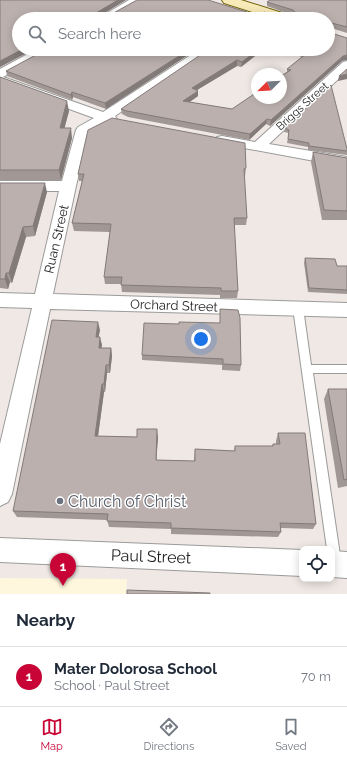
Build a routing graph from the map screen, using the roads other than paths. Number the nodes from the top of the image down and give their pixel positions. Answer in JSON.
{"nodes":[{"id":1,"x":137,"y":0,"type":"edge"},
{"id":2,"x":228,"y":0,"type":"edge"},
{"id":3,"x":115,"y":12,"type":"edge"},
{"id":4,"x":263,"y":12,"type":"edge"},
{"id":5,"x":33,"y":56,"type":"edge"},
{"id":6,"x":198,"y":56,"type":"edge"},
{"id":7,"x":347,"y":65,"type":"edge"},
{"id":8,"x":0,"y":74,"type":"edge"},
{"id":9,"x":0,"y":80,"type":"edge"},
{"id":10,"x":102,"y":117,"type":"junction"},
{"id":11,"x":126,"y":122,"type":"edge"},
{"id":12,"x":210,"y":138,"type":"edge"},
{"id":13,"x":257,"y":147,"type":"junction"},
{"id":14,"x":347,"y":162,"type":"edge"},
{"id":15,"x":0,"y":186,"type":"edge"},
{"id":16,"x":68,"y":186,"type":"junction"},
{"id":17,"x":0,"y":300,"type":"edge"},
{"id":18,"x":42,"y":301,"type":"junction"},
{"id":19,"x":298,"y":308,"type":"junction"},
{"id":20,"x":347,"y":310,"type":"edge"},
{"id":21,"x":307,"y":368,"type":"junction"},
{"id":22,"x":347,"y":369,"type":"edge"},
{"id":23,"x":0,"y":494,"type":"edge"},
{"id":24,"x":0,"y":550,"type":"edge"},
{"id":25,"x":299,"y":563,"type":"edge"},
{"id":26,"x":338,"y":564,"type":"edge"}],
"edges":[{"from":1,"to":3,"type":"street"},
{"from":2,"to":4,"type":"main road"},
{"from":5,"to":8,"type":"street"},
{"from":6,"to":10,"type":"street","name":"Ruan Street"},
{"from":7,"to":13,"type":"street","name":"Briggs Street"},
{"from":9,"to":10,"type":"street"},
{"from":10,"to":11,"type":"street"},
{"from":10,"to":16,"type":"street","name":"Ruan Street"},
{"from":12,"to":13,"type":"street"},
{"from":13,"to":14,"type":"street"},
{"from":15,"to":16,"type":"street"},
{"from":16,"to":18,"type":"street","name":"Ruan Street"},
{"from":17,"to":18,"type":"street","name":"Orchard Street"},
{"from":18,"to":19,"type":"street","name":"Orchard Street"},
{"from":18,"to":23,"type":"street","name":"Ruan Street"},
{"from":19,"to":20,"type":"street","name":"Orchard Street"},
{"from":19,"to":21,"type":"lane"},
{"from":21,"to":22,"type":"lane"},
{"from":21,"to":26,"type":"lane"},
{"from":24,"to":25,"type":"street","name":"Paul Street"}]}
